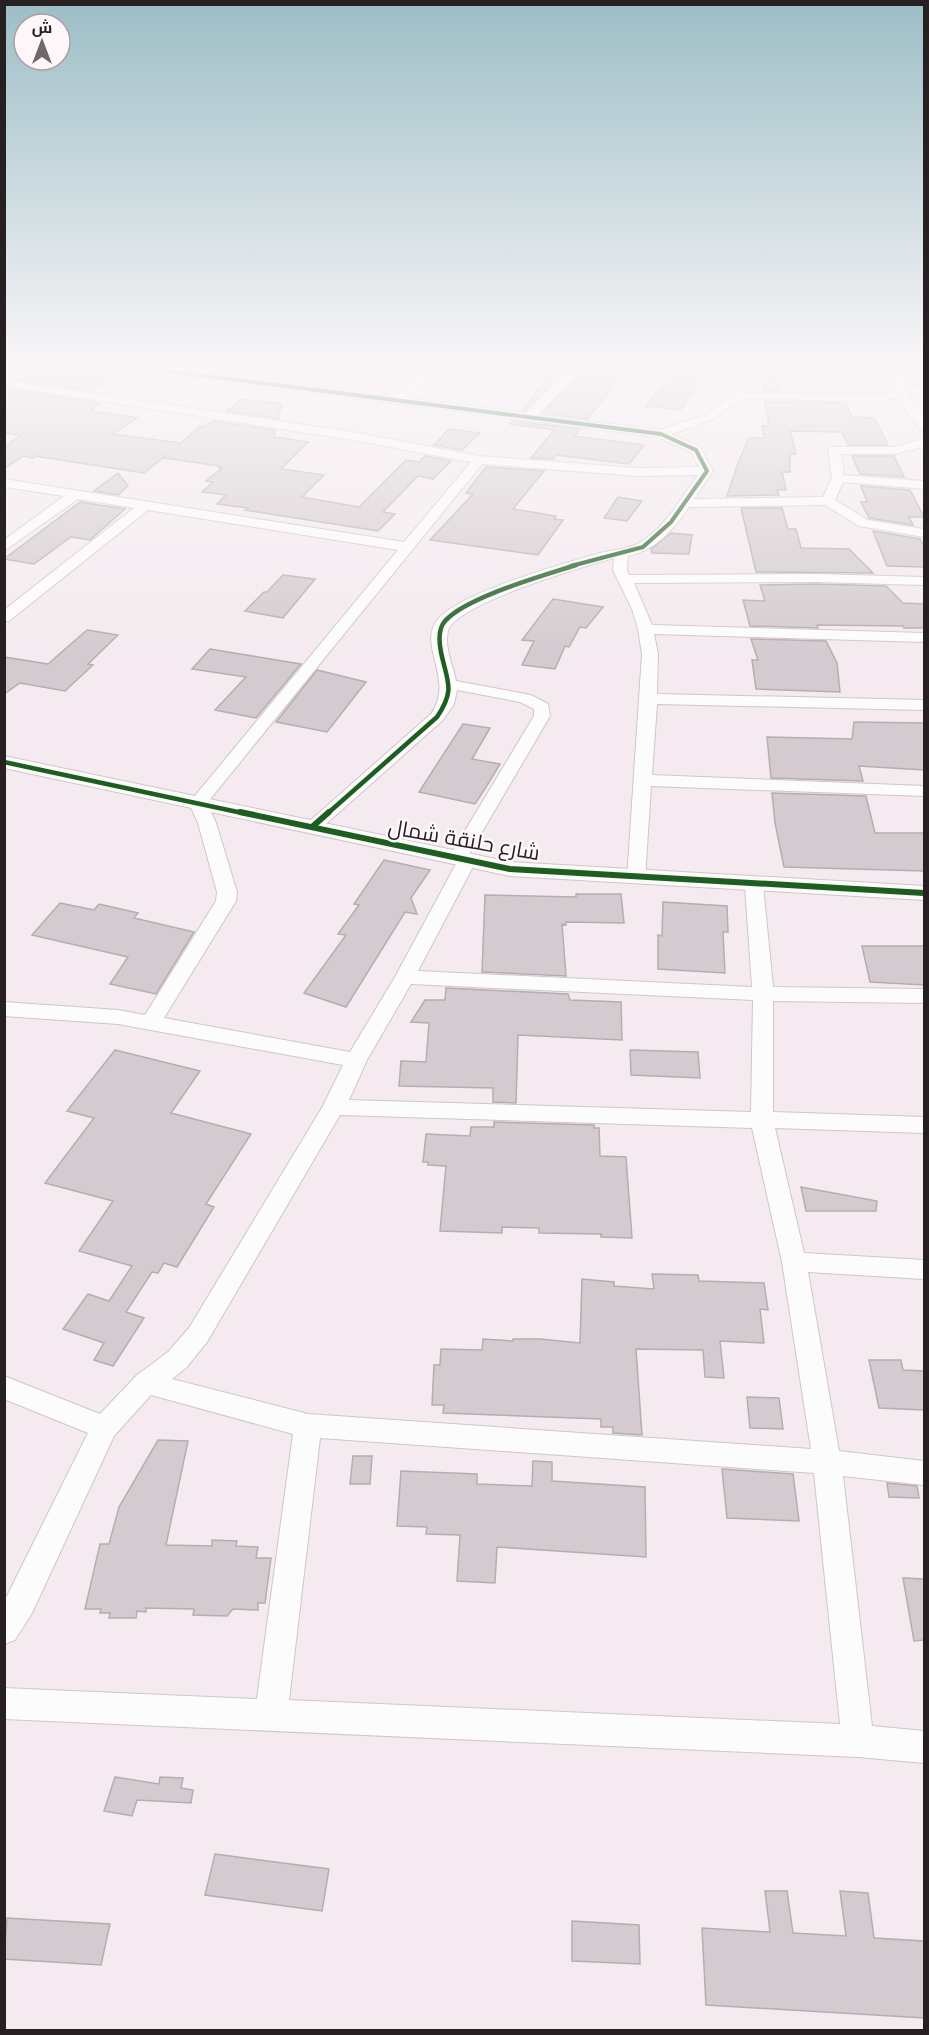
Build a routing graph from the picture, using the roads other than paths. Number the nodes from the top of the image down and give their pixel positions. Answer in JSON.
{"nodes":[{"id":1,"x":475,"y":465,"type":"edge"},
{"id":2,"x":545,"y":465,"type":"edge"},
{"id":3,"x":704,"y":465,"type":"edge"},
{"id":4,"x":836,"y":465,"type":"edge"},
{"id":5,"x":707,"y":471,"type":"junction"},
{"id":6,"x":837,"y":478,"type":"junction"},
{"id":7,"x":4,"y":483,"type":"edge"},
{"id":8,"x":924,"y":485,"type":"edge"},
{"id":9,"x":74,"y":495,"type":"junction"},
{"id":10,"x":828,"y":501,"type":"junction"},
{"id":11,"x":683,"y":503,"type":"junction"},
{"id":12,"x":144,"y":506,"type":"junction"},
{"id":13,"x":924,"y":533,"type":"edge"},
{"id":14,"x":4,"y":546,"type":"edge"},
{"id":15,"x":408,"y":547,"type":"junction"},
{"id":16,"x":621,"y":551,"type":"junction"},
{"id":17,"x":624,"y":579,"type":"junction"},
{"id":18,"x":924,"y":581,"type":"edge"},
{"id":19,"x":4,"y":618,"type":"edge"},
{"id":20,"x":646,"y":630,"type":"junction"},
{"id":21,"x":924,"y":637,"type":"edge"},
{"id":22,"x":449,"y":684,"type":"junction"},
{"id":23,"x":649,"y":699,"type":"junction"},
{"id":24,"x":924,"y":705,"type":"edge"},
{"id":25,"x":4,"y":762,"type":"edge"},
{"id":26,"x":643,"y":780,"type":"junction"},
{"id":27,"x":924,"y":790,"type":"edge"},
{"id":28,"x":198,"y":803,"type":"junction"},
{"id":29,"x":312,"y":827,"type":"junction"},
{"id":30,"x":462,"y":860,"type":"junction"},
{"id":31,"x":636,"y":879,"type":"junction"},
{"id":32,"x":754,"y":885,"type":"junction"},
{"id":33,"x":924,"y":893,"type":"edge"},
{"id":34,"x":405,"y":977,"type":"junction"},
{"id":35,"x":764,"y":994,"type":"junction"},
{"id":36,"x":924,"y":996,"type":"edge"},
{"id":37,"x":4,"y":1009,"type":"edge"},
{"id":38,"x":151,"y":1022,"type":"junction"},
{"id":39,"x":356,"y":1060,"type":"junction"},
{"id":40,"x":334,"y":1107,"type":"junction"},
{"id":41,"x":762,"y":1121,"type":"junction"},
{"id":42,"x":924,"y":1125,"type":"edge"},
{"id":43,"x":794,"y":1262,"type":"junction"},
{"id":44,"x":924,"y":1269,"type":"edge"},
{"id":45,"x":147,"y":1383,"type":"junction"},
{"id":46,"x":4,"y":1387,"type":"edge"},
{"id":47,"x":308,"y":1426,"type":"junction"},
{"id":48,"x":104,"y":1428,"type":"junction"},
{"id":49,"x":827,"y":1462,"type":"junction"},
{"id":50,"x":924,"y":1473,"type":"edge"},
{"id":51,"x":4,"y":1630,"type":"edge"},
{"id":52,"x":4,"y":1703,"type":"edge"},
{"id":53,"x":271,"y":1714,"type":"junction"},
{"id":54,"x":858,"y":1741,"type":"junction"},
{"id":55,"x":924,"y":1747,"type":"edge"}],
"edges":[{"from":1,"to":15,"type":"street"},
{"from":2,"to":5,"type":"street"},
{"from":3,"to":5,"type":"street"},
{"from":4,"to":6,"type":"street"},
{"from":5,"to":11,"type":"street"},
{"from":6,"to":8,"type":"street"},
{"from":6,"to":10,"type":"street"},
{"from":7,"to":9,"type":"street"},
{"from":9,"to":12,"type":"street"},
{"from":9,"to":14,"type":"street"},
{"from":10,"to":11,"type":"street"},
{"from":10,"to":13,"type":"street"},
{"from":11,"to":16,"type":"street"},
{"from":12,"to":15,"type":"street"},
{"from":12,"to":19,"type":"street"},
{"from":15,"to":28,"type":"street"},
{"from":16,"to":17,"type":"street"},
{"from":16,"to":22,"type":"street"},
{"from":17,"to":18,"type":"street"},
{"from":17,"to":20,"type":"street"},
{"from":20,"to":21,"type":"street"},
{"from":20,"to":23,"type":"street"},
{"from":22,"to":29,"type":"street"},
{"from":22,"to":30,"type":"street"},
{"from":23,"to":24,"type":"street"},
{"from":23,"to":26,"type":"street"},
{"from":25,"to":28,"type":"street","name":"شارع حلنقة شمال"},
{"from":26,"to":27,"type":"street"},
{"from":26,"to":31,"type":"street"},
{"from":28,"to":29,"type":"street","name":"شارع حلنقة شمال"},
{"from":28,"to":38,"type":"street"},
{"from":29,"to":30,"type":"street","name":"شارع حلنقة شمال"},
{"from":30,"to":31,"type":"street","name":"شارع حلنقة شمال"},
{"from":30,"to":34,"type":"street"},
{"from":31,"to":32,"type":"street","name":"شارع حلنقة شمال"},
{"from":32,"to":33,"type":"street","name":"شارع حلنقة شمال"},
{"from":32,"to":35,"type":"street"},
{"from":34,"to":35,"type":"street"},
{"from":34,"to":39,"type":"street"},
{"from":35,"to":36,"type":"street"},
{"from":35,"to":41,"type":"street"},
{"from":37,"to":38,"type":"street"},
{"from":38,"to":39,"type":"street"},
{"from":39,"to":40,"type":"street"},
{"from":40,"to":41,"type":"street"},
{"from":40,"to":45,"type":"street"},
{"from":41,"to":42,"type":"street"},
{"from":41,"to":43,"type":"street"},
{"from":43,"to":44,"type":"street"},
{"from":43,"to":49,"type":"street"},
{"from":45,"to":47,"type":"street"},
{"from":45,"to":48,"type":"street"},
{"from":46,"to":48,"type":"street"},
{"from":47,"to":49,"type":"street"},
{"from":47,"to":53,"type":"street"},
{"from":48,"to":51,"type":"street"},
{"from":49,"to":50,"type":"street"},
{"from":49,"to":54,"type":"street"},
{"from":52,"to":53,"type":"street"},
{"from":53,"to":54,"type":"street"},
{"from":54,"to":55,"type":"street"}]}
